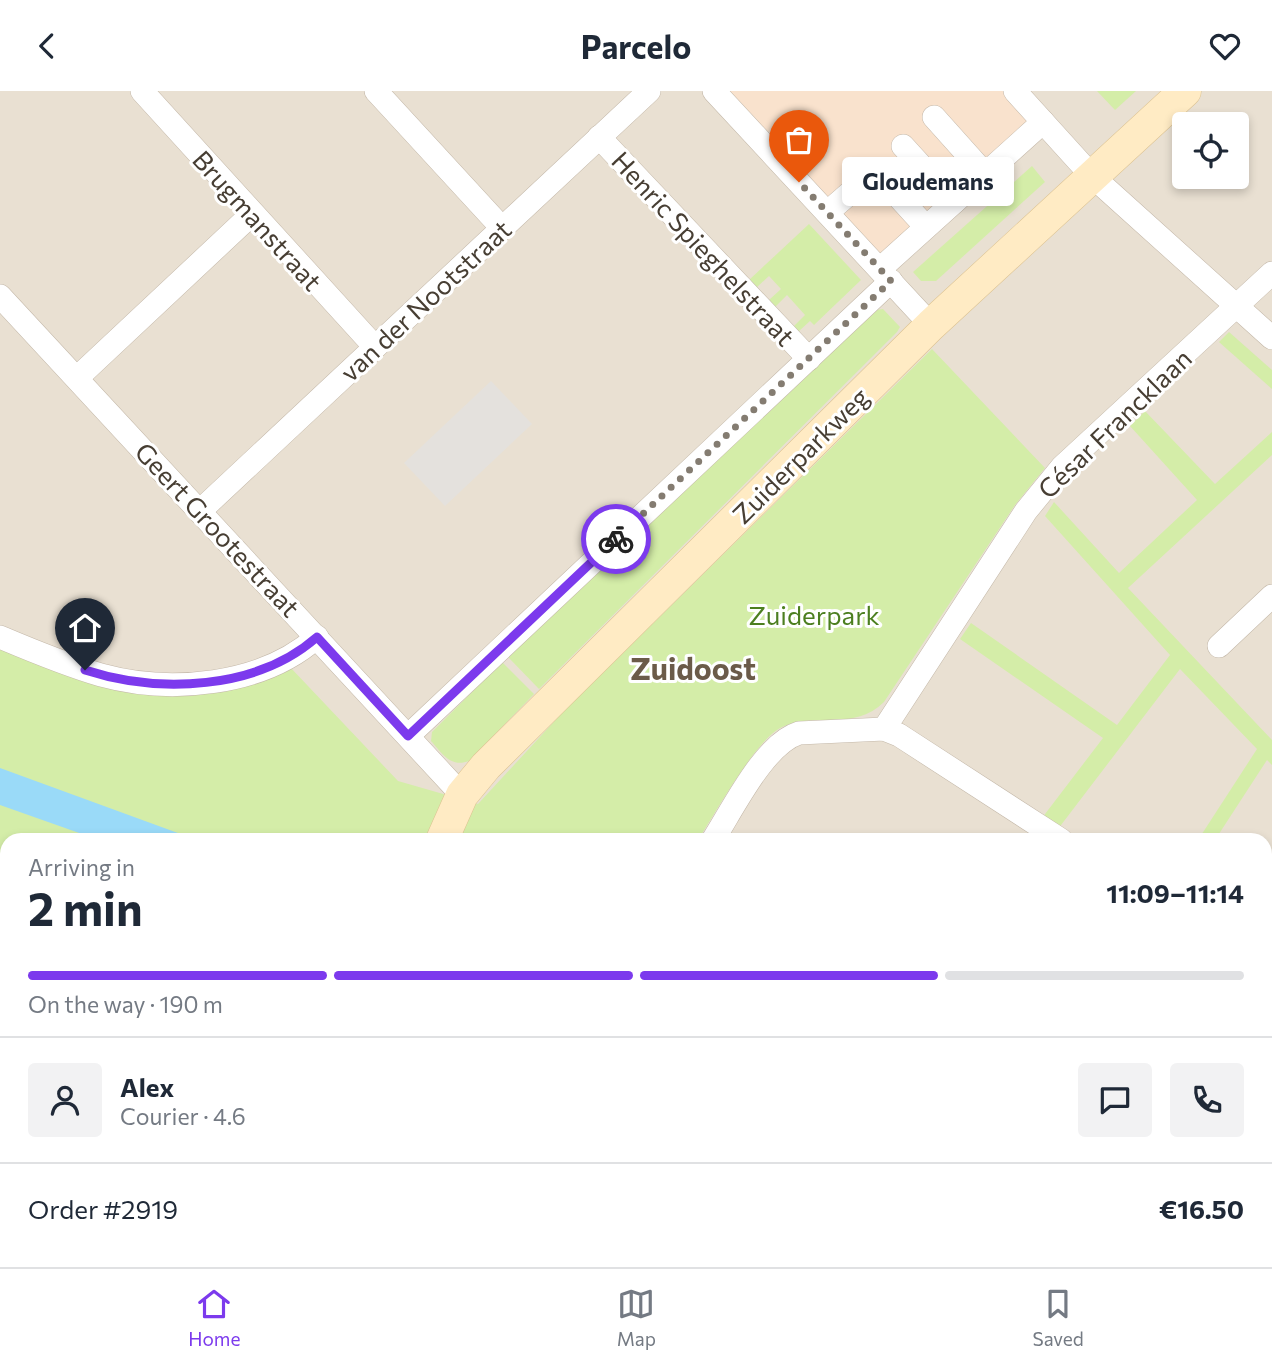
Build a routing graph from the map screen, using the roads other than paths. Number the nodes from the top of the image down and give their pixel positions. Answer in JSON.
{"nodes":[{"id":1,"x":142,"y":91,"type":"edge"},
{"id":2,"x":376,"y":91,"type":"edge"},
{"id":3,"x":649,"y":91,"type":"edge"},
{"id":4,"x":714,"y":91,"type":"edge"},
{"id":5,"x":1015,"y":91,"type":"edge"},
{"id":6,"x":1185,"y":91,"type":"edge"},
{"id":7,"x":934,"y":117,"type":"dead end"},
{"id":8,"x":1042,"y":122,"type":"junction"},
{"id":9,"x":599,"y":137,"type":"junction"},
{"id":10,"x":903,"y":146,"type":"dead end"},
{"id":11,"x":985,"y":174,"type":"junction"},
{"id":12,"x":1092,"y":176,"type":"junction"},
{"id":13,"x":954,"y":201,"type":"junction"},
{"id":14,"x":828,"y":212,"type":"junction"},
{"id":15,"x":252,"y":214,"type":"junction"},
{"id":16,"x":926,"y":227,"type":"junction"},
{"id":17,"x":502,"y":228,"type":"junction"},
{"id":18,"x":1272,"y":273,"type":"edge"},
{"id":19,"x":885,"y":275,"type":"junction"},
{"id":20,"x":0,"y":296,"type":"edge"},
{"id":21,"x":1236,"y":307,"type":"junction"},
{"id":22,"x":931,"y":325,"type":"junction"},
{"id":23,"x":1272,"y":338,"type":"edge"},
{"id":24,"x":374,"y":347,"type":"junction"},
{"id":25,"x":809,"y":359,"type":"junction"},
{"id":26,"x":77,"y":378,"type":"junction"},
{"id":27,"x":201,"y":510,"type":"junction"},
{"id":28,"x":1272,"y":596,"type":"edge"},
{"id":29,"x":0,"y":637,"type":"edge"},
{"id":30,"x":317,"y":637,"type":"junction"},
{"id":31,"x":1219,"y":646,"type":"dead end"},
{"id":32,"x":884,"y":729,"type":"junction"},
{"id":33,"x":408,"y":736,"type":"junction"},
{"id":34,"x":462,"y":795,"type":"junction"},
{"id":35,"x":445,"y":833,"type":"edge"},
{"id":36,"x":718,"y":833,"type":"edge"},
{"id":37,"x":1050,"y":833,"type":"edge"}],
"edges":[{"from":1,"to":15,"type":"street","name":"Brugmanstraat"},
{"from":2,"to":17,"type":"street"},
{"from":3,"to":9,"type":"street","name":"van der Nootstraat"},
{"from":4,"to":14,"type":"street"},
{"from":5,"to":8,"type":"street"},
{"from":6,"to":12,"type":"street","name":"Zuiderparkweg"},
{"from":7,"to":11,"type":"street"},
{"from":8,"to":11,"type":"street"},
{"from":8,"to":12,"type":"street"},
{"from":9,"to":17,"type":"street","name":"van der Nootstraat"},
{"from":9,"to":25,"type":"street","name":"Henric Spieghelstraat"},
{"from":10,"to":13,"type":"street"},
{"from":11,"to":13,"type":"street"},
{"from":12,"to":21,"type":"street"},
{"from":12,"to":22,"type":"street","name":"Zuiderparkweg"},
{"from":13,"to":16,"type":"street"},
{"from":14,"to":16,"type":"street"},
{"from":14,"to":19,"type":"street"},
{"from":15,"to":24,"type":"street","name":"Brugmanstraat"},
{"from":15,"to":26,"type":"street"},
{"from":16,"to":19,"type":"street"},
{"from":17,"to":24,"type":"street","name":"van der Nootstraat"},
{"from":18,"to":21,"type":"street","name":"César Francklaan"},
{"from":19,"to":22,"type":"street"},
{"from":19,"to":25,"type":"street"},
{"from":20,"to":26,"type":"street","name":"Geert Grootestraat"},
{"from":21,"to":23,"type":"street"},
{"from":21,"to":32,"type":"street","name":"César Francklaan"},
{"from":22,"to":34,"type":"street","name":"Zuiderparkweg"},
{"from":24,"to":27,"type":"street","name":"van der Nootstraat"},
{"from":25,"to":33,"type":"street"},
{"from":26,"to":27,"type":"street","name":"Geert Grootestraat"},
{"from":27,"to":30,"type":"street","name":"Geert Grootestraat"},
{"from":28,"to":31,"type":"street"},
{"from":29,"to":30,"type":"street"},
{"from":30,"to":33,"type":"street","name":"Geert Grootestraat"},
{"from":32,"to":36,"type":"street"},
{"from":32,"to":37,"type":"street"},
{"from":33,"to":34,"type":"street","name":"Geert Grootestraat"},
{"from":34,"to":35,"type":"street","name":"Zuiderparkweg"}]}
